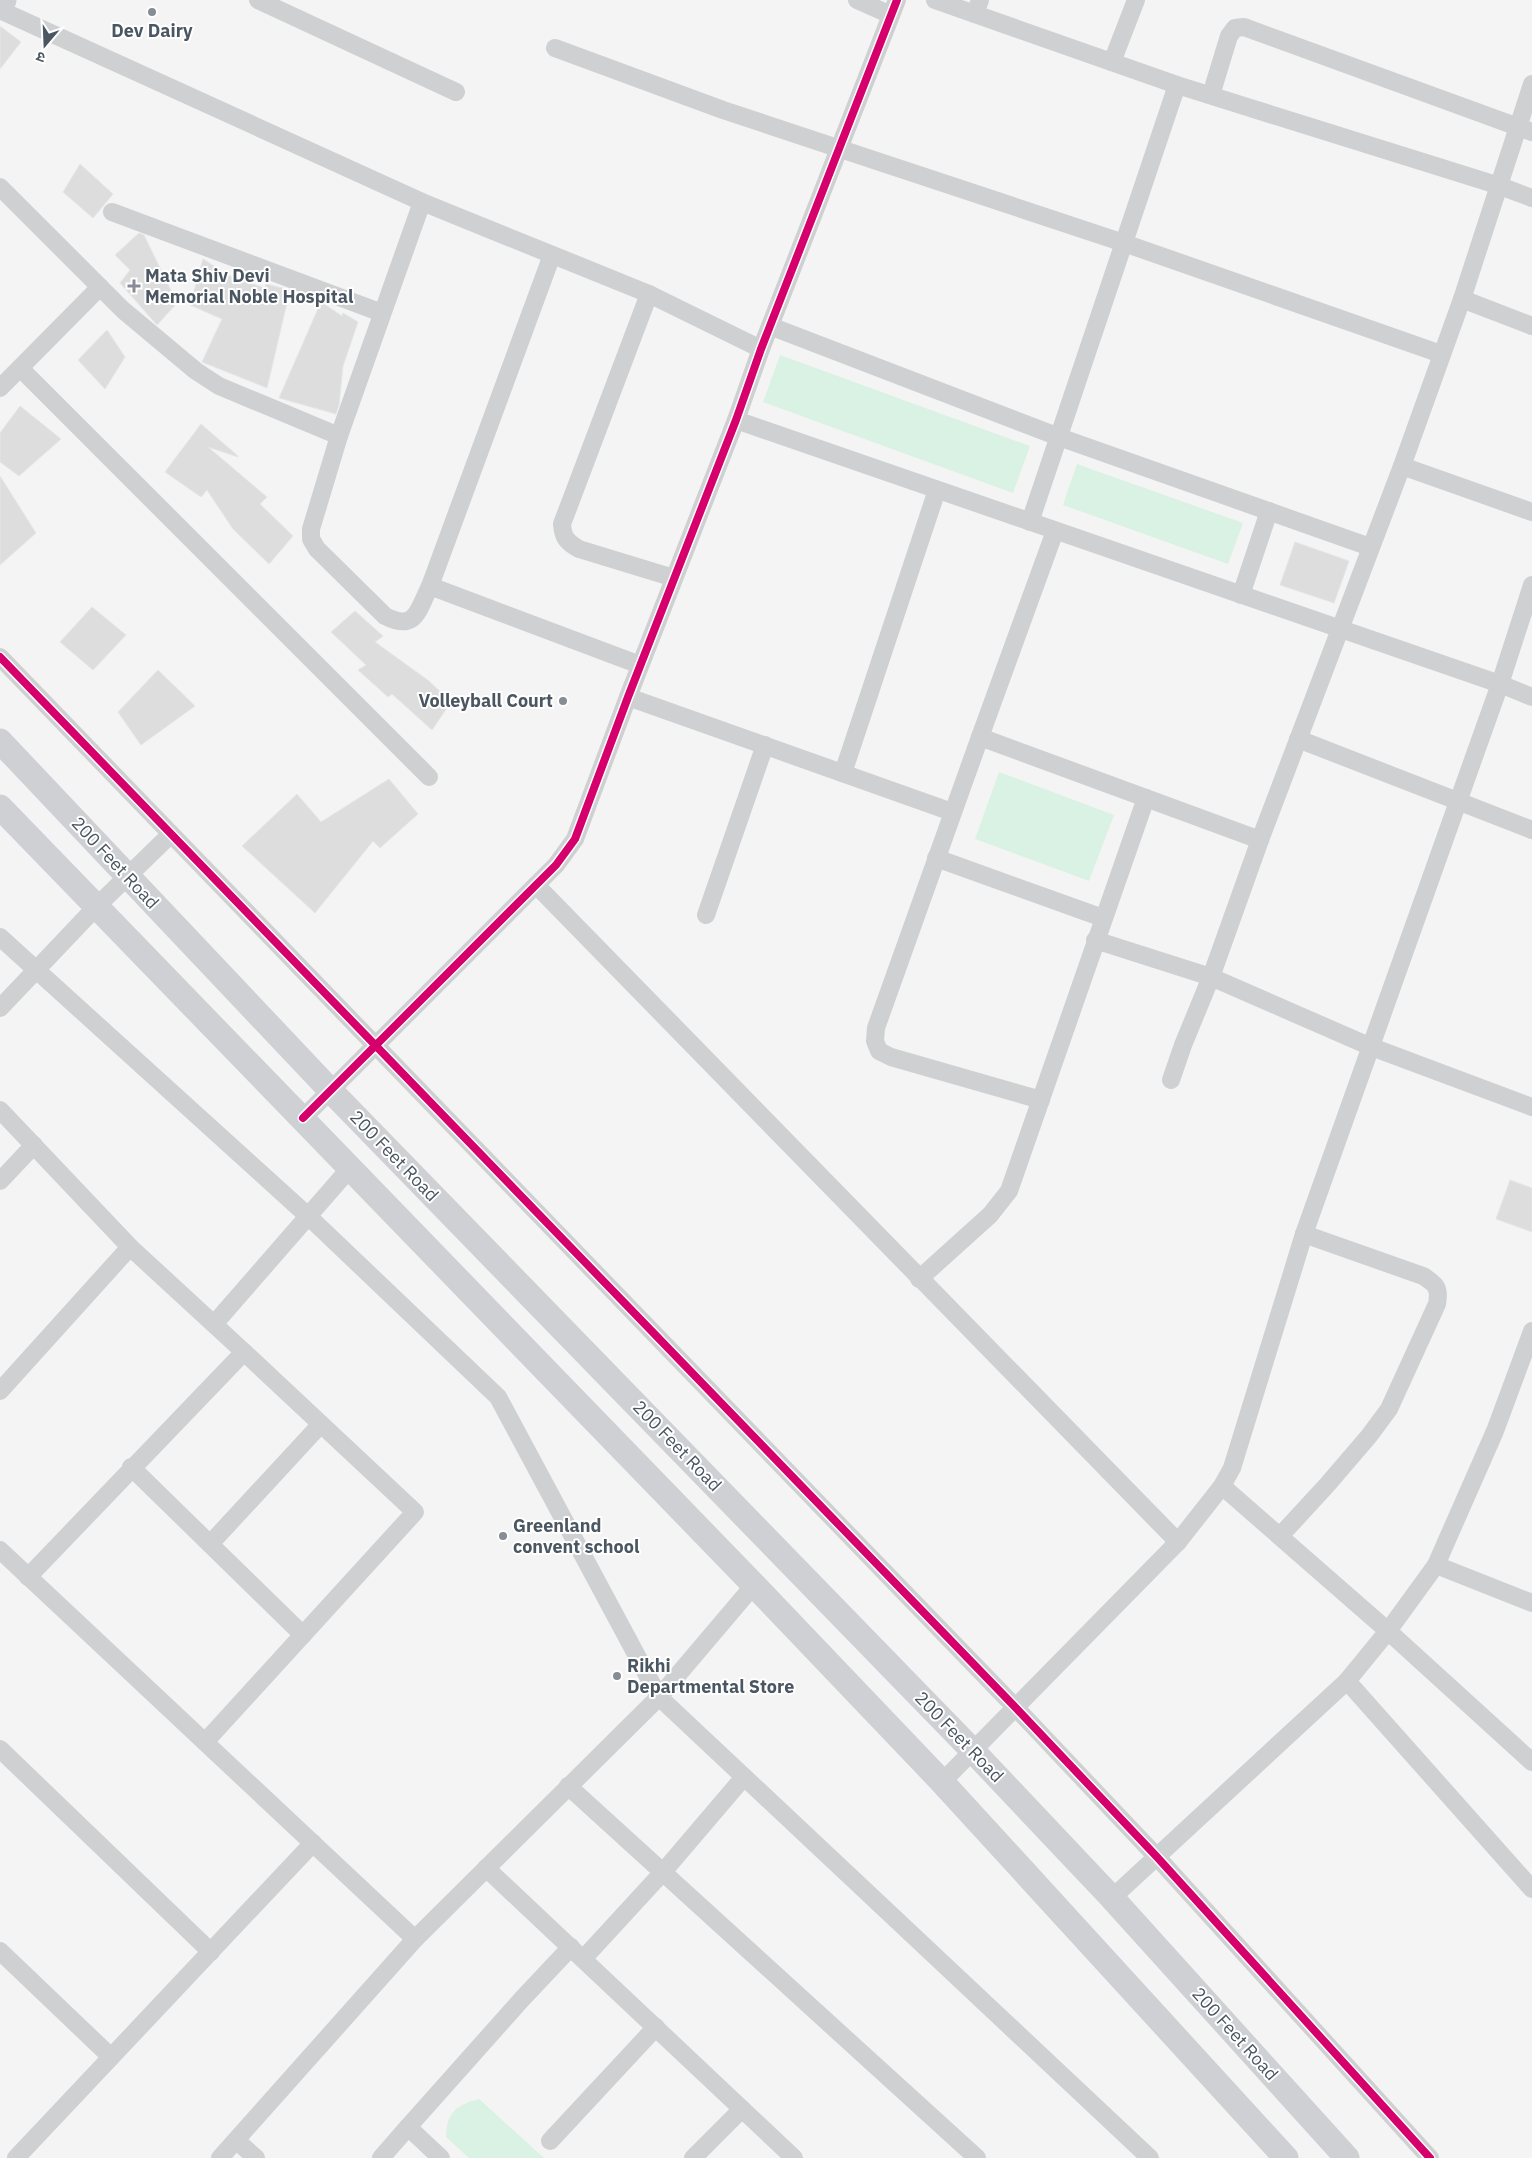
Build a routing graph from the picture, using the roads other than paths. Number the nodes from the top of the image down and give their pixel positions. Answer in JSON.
{"nodes":[{"id":1,"x":4,"y":0,"type":"edge"},
{"id":2,"x":258,"y":0,"type":"edge"},
{"id":3,"x":858,"y":0,"type":"edge"},
{"id":4,"x":935,"y":0,"type":"edge"},
{"id":5,"x":1136,"y":0,"type":"edge"},
{"id":6,"x":0,"y":4,"type":"edge"},
{"id":7,"x":894,"y":7,"type":"edge"},
{"id":8,"x":978,"y":7,"type":"edge"},
{"id":9,"x":0,"y":10,"type":"edge"},
{"id":10,"x":555,"y":48,"type":"dead end"},
{"id":11,"x":1112,"y":62,"type":"junction"},
{"id":12,"x":1532,"y":84,"type":"edge"},
{"id":13,"x":1177,"y":85,"type":"junction"},
{"id":14,"x":456,"y":92,"type":"dead end"},
{"id":15,"x":1211,"y":95,"type":"junction"},
{"id":16,"x":1525,"y":130,"type":"edge"},
{"id":17,"x":840,"y":149,"type":"junction"},
{"id":18,"x":0,"y":186,"type":"edge"},
{"id":19,"x":1500,"y":186,"type":"junction"},
{"id":20,"x":1532,"y":198,"type":"edge"},
{"id":21,"x":422,"y":202,"type":"junction"},
{"id":22,"x":112,"y":212,"type":"dead end"},
{"id":23,"x":1124,"y":243,"type":"junction"},
{"id":24,"x":552,"y":255,"type":"junction"},
{"id":25,"x":100,"y":287,"type":"junction"},
{"id":26,"x":649,"y":294,"type":"junction"},
{"id":27,"x":1462,"y":299,"type":"junction"},
{"id":28,"x":382,"y":313,"type":"junction"},
{"id":29,"x":770,"y":326,"type":"junction"},
{"id":30,"x":1532,"y":326,"type":"edge"},
{"id":31,"x":761,"y":349,"type":"junction"},
{"id":32,"x":1442,"y":354,"type":"junction"},
{"id":33,"x":20,"y":368,"type":"junction"},
{"id":34,"x":0,"y":388,"type":"edge"},
{"id":35,"x":736,"y":420,"type":"junction"},
{"id":36,"x":339,"y":436,"type":"junction"},
{"id":37,"x":1059,"y":437,"type":"junction"},
{"id":38,"x":1402,"y":466,"type":"junction"},
{"id":39,"x":937,"y":490,"type":"junction"},
{"id":40,"x":1269,"y":511,"type":"junction"},
{"id":41,"x":1532,"y":512,"type":"edge"},
{"id":42,"x":1030,"y":522,"type":"junction"},
{"id":43,"x":1055,"y":531,"type":"junction"},
{"id":44,"x":1370,"y":547,"type":"junction"},
{"id":45,"x":674,"y":578,"type":"junction"},
{"id":46,"x":1532,"y":585,"type":"edge"},
{"id":47,"x":430,"y":586,"type":"junction"},
{"id":48,"x":1241,"y":595,"type":"junction"},
{"id":49,"x":1339,"y":630,"type":"junction"},
{"id":50,"x":0,"y":657,"type":"edge"},
{"id":51,"x":640,"y":665,"type":"junction"},
{"id":52,"x":1500,"y":684,"type":"junction"},
{"id":53,"x":628,"y":697,"type":"junction"},
{"id":54,"x":1532,"y":697,"type":"edge"},
{"id":55,"x":980,"y":737,"type":"junction"},
{"id":56,"x":1298,"y":738,"type":"junction"},
{"id":57,"x":0,"y":741,"type":"edge"},
{"id":58,"x":765,"y":745,"type":"junction"},
{"id":59,"x":843,"y":773,"type":"junction"},
{"id":60,"x":429,"y":777,"type":"dead end"},
{"id":61,"x":1146,"y":798,"type":"junction"},
{"id":62,"x":1458,"y":800,"type":"junction"},
{"id":63,"x":0,"y":807,"type":"edge"},
{"id":64,"x":952,"y":812,"type":"junction"},
{"id":65,"x":1532,"y":830,"type":"edge"},
{"id":66,"x":171,"y":834,"type":"junction"},
{"id":67,"x":1260,"y":840,"type":"junction"},
{"id":68,"x":936,"y":858,"type":"junction"},
{"id":69,"x":127,"y":876,"type":"junction"},
{"id":70,"x":536,"y":885,"type":"junction"},
{"id":71,"x":96,"y":907,"type":"junction"},
{"id":72,"x":706,"y":915,"type":"dead end"},
{"id":73,"x":1103,"y":918,"type":"junction"},
{"id":74,"x":0,"y":937,"type":"edge"},
{"id":75,"x":1095,"y":940,"type":"junction"},
{"id":76,"x":37,"y":970,"type":"junction"},
{"id":77,"x":1211,"y":977,"type":"junction"},
{"id":78,"x":0,"y":1008,"type":"edge"},
{"id":79,"x":375,"y":1044,"type":"junction"},
{"id":80,"x":1370,"y":1046,"type":"junction"},
{"id":81,"x":1171,"y":1080,"type":"dead end"},
{"id":82,"x":330,"y":1090,"type":"junction"},
{"id":83,"x":1041,"y":1100,"type":"junction"},
{"id":84,"x":1532,"y":1107,"type":"edge"},
{"id":85,"x":0,"y":1110,"type":"edge"},
{"id":86,"x":303,"y":1118,"type":"junction"},
{"id":87,"x":34,"y":1144,"type":"junction"},
{"id":88,"x":351,"y":1167,"type":"junction"},
{"id":89,"x":0,"y":1181,"type":"edge"},
{"id":90,"x":308,"y":1216,"type":"junction"},
{"id":91,"x":1304,"y":1234,"type":"junction"},
{"id":92,"x":130,"y":1247,"type":"junction"},
{"id":93,"x":920,"y":1279,"type":"junction"},
{"id":94,"x":214,"y":1323,"type":"junction"},
{"id":95,"x":1532,"y":1331,"type":"edge"},
{"id":96,"x":244,"y":1352,"type":"junction"},
{"id":97,"x":0,"y":1391,"type":"edge"},
{"id":98,"x":321,"y":1424,"type":"junction"},
{"id":99,"x":131,"y":1467,"type":"junction"},
{"id":100,"x":1222,"y":1486,"type":"junction"},
{"id":101,"x":1280,"y":1536,"type":"junction"},
{"id":102,"x":1178,"y":1542,"type":"junction"},
{"id":103,"x":210,"y":1544,"type":"junction"},
{"id":104,"x":0,"y":1550,"type":"edge"},
{"id":105,"x":1436,"y":1565,"type":"junction"},
{"id":106,"x":28,"y":1577,"type":"junction"},
{"id":107,"x":754,"y":1585,"type":"junction"},
{"id":108,"x":1532,"y":1603,"type":"edge"},
{"id":109,"x":1388,"y":1631,"type":"junction"},
{"id":110,"x":303,"y":1635,"type":"junction"},
{"id":111,"x":1347,"y":1681,"type":"junction"},
{"id":112,"x":659,"y":1696,"type":"junction"},
{"id":113,"x":1016,"y":1708,"type":"junction"},
{"id":114,"x":205,"y":1742,"type":"junction"},
{"id":115,"x":0,"y":1749,"type":"edge"},
{"id":116,"x":974,"y":1751,"type":"junction"},
{"id":117,"x":1532,"y":1762,"type":"edge"},
{"id":118,"x":744,"y":1777,"type":"junction"},
{"id":119,"x":942,"y":1782,"type":"junction"},
{"id":120,"x":568,"y":1786,"type":"junction"},
{"id":121,"x":313,"y":1843,"type":"junction"},
{"id":122,"x":1156,"y":1857,"type":"junction"},
{"id":123,"x":486,"y":1868,"type":"junction"},
{"id":124,"x":663,"y":1872,"type":"junction"},
{"id":125,"x":1532,"y":1889,"type":"edge"},
{"id":126,"x":1112,"y":1898,"type":"junction"},
{"id":127,"x":415,"y":1939,"type":"junction"},
{"id":128,"x":211,"y":1952,"type":"junction"},
{"id":129,"x":577,"y":1953,"type":"junction"},
{"id":130,"x":2,"y":1957,"type":"edge"},
{"id":131,"x":656,"y":2027,"type":"junction"},
{"id":132,"x":111,"y":2057,"type":"junction"},
{"id":133,"x":742,"y":2109,"type":"junction"},
{"id":134,"x":408,"y":2128,"type":"junction"},
{"id":135,"x":550,"y":2140,"type":"dead end"},
{"id":136,"x":237,"y":2141,"type":"junction"},
{"id":137,"x":16,"y":2158,"type":"edge"},
{"id":138,"x":220,"y":2158,"type":"edge"},
{"id":139,"x":256,"y":2158,"type":"edge"},
{"id":140,"x":381,"y":2158,"type":"edge"},
{"id":141,"x":440,"y":2158,"type":"edge"},
{"id":142,"x":693,"y":2158,"type":"edge"},
{"id":143,"x":794,"y":2158,"type":"edge"},
{"id":144,"x":977,"y":2158,"type":"edge"},
{"id":145,"x":1150,"y":2158,"type":"edge"},
{"id":146,"x":1286,"y":2158,"type":"edge"},
{"id":147,"x":1347,"y":2158,"type":"edge"},
{"id":148,"x":1430,"y":2158,"type":"edge"}],
"edges":[{"from":1,"to":6,"type":"street"},
{"from":2,"to":14,"type":"street"},
{"from":3,"to":7,"type":"street"},
{"from":4,"to":8,"type":"street"},
{"from":5,"to":11,"type":"street"},
{"from":7,"to":17,"type":"street"},
{"from":8,"to":11,"type":"street"},
{"from":9,"to":21,"type":"street"},
{"from":10,"to":17,"type":"street"},
{"from":11,"to":13,"type":"street"},
{"from":12,"to":16,"type":"street"},
{"from":13,"to":15,"type":"street"},
{"from":13,"to":23,"type":"street"},
{"from":15,"to":16,"type":"street"},
{"from":15,"to":19,"type":"street"},
{"from":16,"to":19,"type":"street"},
{"from":17,"to":23,"type":"street"},
{"from":17,"to":29,"type":"street"},
{"from":18,"to":25,"type":"street"},
{"from":19,"to":20,"type":"street"},
{"from":19,"to":27,"type":"street"},
{"from":21,"to":24,"type":"street"},
{"from":21,"to":28,"type":"street"},
{"from":22,"to":28,"type":"street"},
{"from":23,"to":32,"type":"street"},
{"from":23,"to":37,"type":"street"},
{"from":24,"to":26,"type":"street"},
{"from":24,"to":47,"type":"street"},
{"from":25,"to":33,"type":"street"},
{"from":25,"to":36,"type":"street"},
{"from":26,"to":31,"type":"street"},
{"from":26,"to":45,"type":"street"},
{"from":27,"to":30,"type":"street"},
{"from":27,"to":32,"type":"street"},
{"from":28,"to":36,"type":"street"},
{"from":29,"to":31,"type":"street"},
{"from":29,"to":37,"type":"street"},
{"from":31,"to":35,"type":"street"},
{"from":32,"to":38,"type":"street"},
{"from":33,"to":34,"type":"street"},
{"from":33,"to":60,"type":"street"},
{"from":35,"to":39,"type":"street"},
{"from":35,"to":45,"type":"street"},
{"from":36,"to":47,"type":"street"},
{"from":37,"to":40,"type":"street"},
{"from":37,"to":42,"type":"street"},
{"from":38,"to":41,"type":"street"},
{"from":38,"to":44,"type":"street"},
{"from":39,"to":42,"type":"street"},
{"from":39,"to":59,"type":"street"},
{"from":40,"to":44,"type":"street"},
{"from":40,"to":48,"type":"street"},
{"from":42,"to":43,"type":"street"},
{"from":43,"to":48,"type":"street"},
{"from":43,"to":55,"type":"street"},
{"from":44,"to":49,"type":"street"},
{"from":45,"to":51,"type":"street"},
{"from":46,"to":52,"type":"street"},
{"from":47,"to":51,"type":"street"},
{"from":48,"to":49,"type":"street"},
{"from":49,"to":52,"type":"street"},
{"from":49,"to":56,"type":"street"},
{"from":50,"to":66,"type":"street"},
{"from":51,"to":53,"type":"street"},
{"from":52,"to":54,"type":"street"},
{"from":52,"to":62,"type":"street"},
{"from":53,"to":58,"type":"street"},
{"from":53,"to":70,"type":"street"},
{"from":55,"to":61,"type":"street"},
{"from":55,"to":64,"type":"street"},
{"from":56,"to":62,"type":"street"},
{"from":56,"to":67,"type":"street"},
{"from":57,"to":69,"type":"street","name":"200 Feet Road"},
{"from":58,"to":59,"type":"street"},
{"from":58,"to":72,"type":"street"},
{"from":59,"to":64,"type":"street"},
{"from":61,"to":67,"type":"street"},
{"from":61,"to":73,"type":"street"},
{"from":62,"to":65,"type":"street"},
{"from":62,"to":80,"type":"street"},
{"from":63,"to":71,"type":"street"},
{"from":64,"to":68,"type":"street"},
{"from":66,"to":69,"type":"street"},
{"from":66,"to":79,"type":"street"},
{"from":67,"to":77,"type":"street"},
{"from":68,"to":73,"type":"street"},
{"from":68,"to":83,"type":"street"},
{"from":69,"to":71,"type":"street"},
{"from":69,"to":82,"type":"street","name":"200 Feet Road"},
{"from":70,"to":79,"type":"street"},
{"from":70,"to":93,"type":"street"},
{"from":71,"to":76,"type":"street"},
{"from":71,"to":86,"type":"street"},
{"from":73,"to":75,"type":"street"},
{"from":74,"to":76,"type":"street"},
{"from":75,"to":77,"type":"street"},
{"from":75,"to":83,"type":"street"},
{"from":76,"to":78,"type":"street"},
{"from":76,"to":90,"type":"street"},
{"from":77,"to":80,"type":"street"},
{"from":77,"to":81,"type":"street"},
{"from":79,"to":82,"type":"street"},
{"from":79,"to":113,"type":"street"},
{"from":80,"to":84,"type":"street"},
{"from":80,"to":91,"type":"street"},
{"from":82,"to":86,"type":"street"},
{"from":82,"to":116,"type":"street","name":"200 Feet Road"},
{"from":83,"to":93,"type":"street"},
{"from":85,"to":87,"type":"street"},
{"from":86,"to":88,"type":"street"},
{"from":87,"to":89,"type":"street"},
{"from":87,"to":92,"type":"street"},
{"from":88,"to":90,"type":"street"},
{"from":88,"to":107,"type":"street"},
{"from":90,"to":94,"type":"street"},
{"from":90,"to":112,"type":"street"},
{"from":91,"to":100,"type":"street"},
{"from":91,"to":101,"type":"street"},
{"from":92,"to":94,"type":"street"},
{"from":92,"to":97,"type":"street"},
{"from":93,"to":102,"type":"street"},
{"from":94,"to":96,"type":"street"},
{"from":95,"to":105,"type":"street"},
{"from":96,"to":98,"type":"street"},
{"from":96,"to":99,"type":"street"},
{"from":98,"to":103,"type":"street"},
{"from":98,"to":110,"type":"street"},
{"from":99,"to":103,"type":"street"},
{"from":99,"to":106,"type":"street"},
{"from":100,"to":101,"type":"street"},
{"from":100,"to":102,"type":"street"},
{"from":101,"to":109,"type":"street"},
{"from":102,"to":113,"type":"street"},
{"from":103,"to":110,"type":"street"},
{"from":104,"to":106,"type":"street"},
{"from":105,"to":108,"type":"street"},
{"from":105,"to":109,"type":"street"},
{"from":106,"to":114,"type":"street"},
{"from":107,"to":112,"type":"street"},
{"from":107,"to":119,"type":"street"},
{"from":109,"to":111,"type":"street"},
{"from":109,"to":117,"type":"street"},
{"from":110,"to":114,"type":"street"},
{"from":111,"to":122,"type":"street"},
{"from":111,"to":125,"type":"street"},
{"from":112,"to":118,"type":"street"},
{"from":112,"to":120,"type":"street"},
{"from":113,"to":116,"type":"street"},
{"from":113,"to":122,"type":"street"},
{"from":114,"to":121,"type":"street"},
{"from":115,"to":128,"type":"street"},
{"from":116,"to":119,"type":"street"},
{"from":116,"to":126,"type":"street","name":"200 Feet Road"},
{"from":118,"to":124,"type":"street"},
{"from":118,"to":145,"type":"street"},
{"from":119,"to":146,"type":"street"},
{"from":120,"to":123,"type":"street"},
{"from":120,"to":124,"type":"street"},
{"from":121,"to":127,"type":"street"},
{"from":121,"to":128,"type":"street"},
{"from":122,"to":126,"type":"street"},
{"from":122,"to":148,"type":"street"},
{"from":123,"to":127,"type":"street"},
{"from":123,"to":129,"type":"street"},
{"from":124,"to":129,"type":"street"},
{"from":124,"to":144,"type":"street"},
{"from":126,"to":147,"type":"street","name":"200 Feet Road"},
{"from":127,"to":136,"type":"street"},
{"from":128,"to":132,"type":"street"},
{"from":129,"to":131,"type":"street"},
{"from":129,"to":134,"type":"street"},
{"from":130,"to":132,"type":"street"},
{"from":131,"to":133,"type":"street"},
{"from":131,"to":135,"type":"street"},
{"from":132,"to":137,"type":"street"},
{"from":133,"to":142,"type":"street"},
{"from":133,"to":143,"type":"street"},
{"from":134,"to":140,"type":"street"},
{"from":134,"to":141,"type":"street"},
{"from":136,"to":138,"type":"street"},
{"from":136,"to":139,"type":"street"}]}
